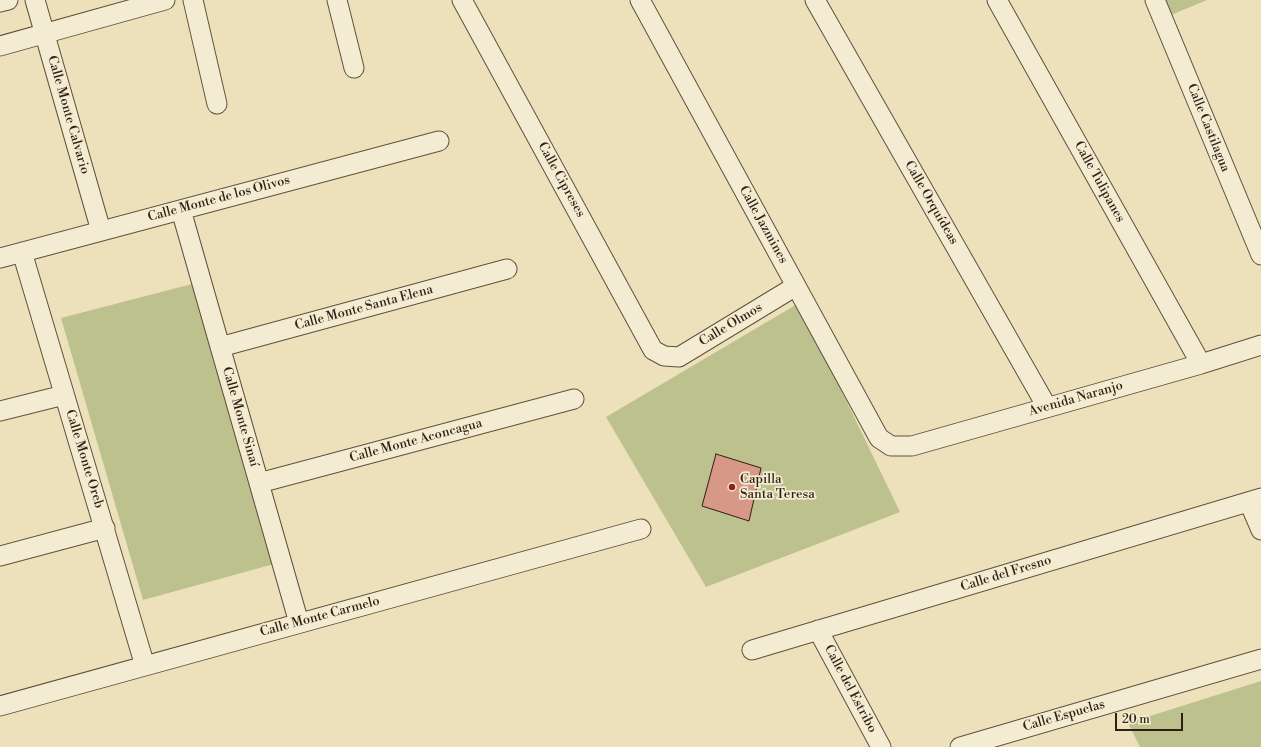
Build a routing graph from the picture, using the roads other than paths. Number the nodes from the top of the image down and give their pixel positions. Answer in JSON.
{"nodes":[{"id":1,"x":8,"y":0,"type":"edge"},
{"id":2,"x":35,"y":0,"type":"edge"},
{"id":3,"x":165,"y":0,"type":"edge"},
{"id":4,"x":193,"y":0,"type":"edge"},
{"id":5,"x":337,"y":0,"type":"edge"},
{"id":6,"x":462,"y":0,"type":"edge"},
{"id":7,"x":640,"y":0,"type":"edge"},
{"id":8,"x":815,"y":0,"type":"edge"},
{"id":9,"x":997,"y":0,"type":"edge"},
{"id":10,"x":1155,"y":0,"type":"edge"},
{"id":11,"x":0,"y":2,"type":"edge"},
{"id":12,"x":45,"y":33,"type":"junction"},
{"id":13,"x":0,"y":46,"type":"edge"},
{"id":14,"x":354,"y":68,"type":"dead end"},
{"id":15,"x":218,"y":104,"type":"dead end"},
{"id":16,"x":439,"y":140,"type":"dead end"},
{"id":17,"x":181,"y":210,"type":"junction"},
{"id":18,"x":101,"y":231,"type":"junction"},
{"id":19,"x":22,"y":252,"type":"junction"},
{"id":20,"x":1261,"y":255,"type":"edge"},
{"id":21,"x":0,"y":258,"type":"edge"},
{"id":22,"x":507,"y":269,"type":"dead end"},
{"id":23,"x":796,"y":286,"type":"junction"},
{"id":24,"x":1261,"y":345,"type":"edge"},
{"id":25,"x":220,"y":347,"type":"junction"},
{"id":26,"x":664,"y":356,"type":"joint"},
{"id":27,"x":1201,"y":364,"type":"junction"},
{"id":28,"x":64,"y":395,"type":"junction"},
{"id":29,"x":574,"y":399,"type":"dead end"},
{"id":30,"x":1047,"y":407,"type":"junction"},
{"id":31,"x":0,"y":411,"type":"edge"},
{"id":32,"x":891,"y":446,"type":"joint"},
{"id":33,"x":259,"y":483,"type":"junction"},
{"id":34,"x":1255,"y":500,"type":"edge"},
{"id":35,"x":104,"y":528,"type":"junction"},
{"id":36,"x":641,"y":529,"type":"dead end"},
{"id":37,"x":1261,"y":530,"type":"edge"},
{"id":38,"x":0,"y":556,"type":"edge"},
{"id":39,"x":299,"y":624,"type":"junction"},
{"id":40,"x":818,"y":630,"type":"junction"},
{"id":41,"x":752,"y":650,"type":"dead end"},
{"id":42,"x":1261,"y":658,"type":"edge"},
{"id":43,"x":145,"y":666,"type":"junction"},
{"id":44,"x":0,"y":706,"type":"edge"},
{"id":45,"x":881,"y":747,"type":"edge"},
{"id":46,"x":960,"y":747,"type":"edge"}],
"edges":[{"from":1,"to":11,"type":"street"},
{"from":2,"to":12,"type":"street","name":"Calle Monte Calvario"},
{"from":3,"to":12,"type":"street"},
{"from":4,"to":15,"type":"street"},
{"from":5,"to":14,"type":"street"},
{"from":6,"to":26,"type":"street","name":"Calle Cipreses"},
{"from":7,"to":23,"type":"street","name":"Calle Jazmines"},
{"from":8,"to":30,"type":"street","name":"Calle Orquídeas"},
{"from":9,"to":27,"type":"street","name":"Calle Tulipanes"},
{"from":10,"to":20,"type":"street","name":"Calle Castilagua"},
{"from":12,"to":13,"type":"street"},
{"from":12,"to":18,"type":"street","name":"Calle Monte Calvario"},
{"from":16,"to":17,"type":"street","name":"Calle Monte de los Olivos"},
{"from":17,"to":18,"type":"street","name":"Calle Monte de los Olivos"},
{"from":17,"to":25,"type":"street","name":"Calle Monte Sinaí"},
{"from":18,"to":19,"type":"street","name":"Calle Monte de los Olivos"},
{"from":19,"to":21,"type":"street","name":"Calle Monte de los Olivos"},
{"from":19,"to":28,"type":"street","name":"Calle Monte Oreb"},
{"from":22,"to":25,"type":"street","name":"Calle Monte Santa Elena"},
{"from":23,"to":26,"type":"street","name":"Calle Olmos"},
{"from":23,"to":32,"type":"street","name":"Calle Jazmines"},
{"from":24,"to":27,"type":"street","name":"Avenida Naranjo"},
{"from":25,"to":33,"type":"street","name":"Calle Monte Sinaí"},
{"from":27,"to":30,"type":"street","name":"Avenida Naranjo"},
{"from":28,"to":31,"type":"street"},
{"from":28,"to":35,"type":"street","name":"Calle Monte Oreb"},
{"from":29,"to":33,"type":"street","name":"Calle Monte Aconcagua"},
{"from":30,"to":32,"type":"street","name":"Avenida Naranjo"},
{"from":33,"to":39,"type":"street","name":"Calle Monte Sinaí"},
{"from":34,"to":37,"type":"street"},
{"from":34,"to":40,"type":"street","name":"Calle del Fresno"},
{"from":35,"to":38,"type":"street"},
{"from":35,"to":43,"type":"street","name":"Calle Monte Oreb"},
{"from":36,"to":39,"type":"street","name":"Calle Monte Carmelo"},
{"from":39,"to":43,"type":"street","name":"Calle Monte Carmelo"},
{"from":40,"to":41,"type":"street","name":"Calle del Fresno"},
{"from":40,"to":45,"type":"street","name":"Calle del Estribo"},
{"from":42,"to":46,"type":"street","name":"Calle Espuelas"},
{"from":43,"to":44,"type":"street","name":"Calle Monte Carmelo"}]}
